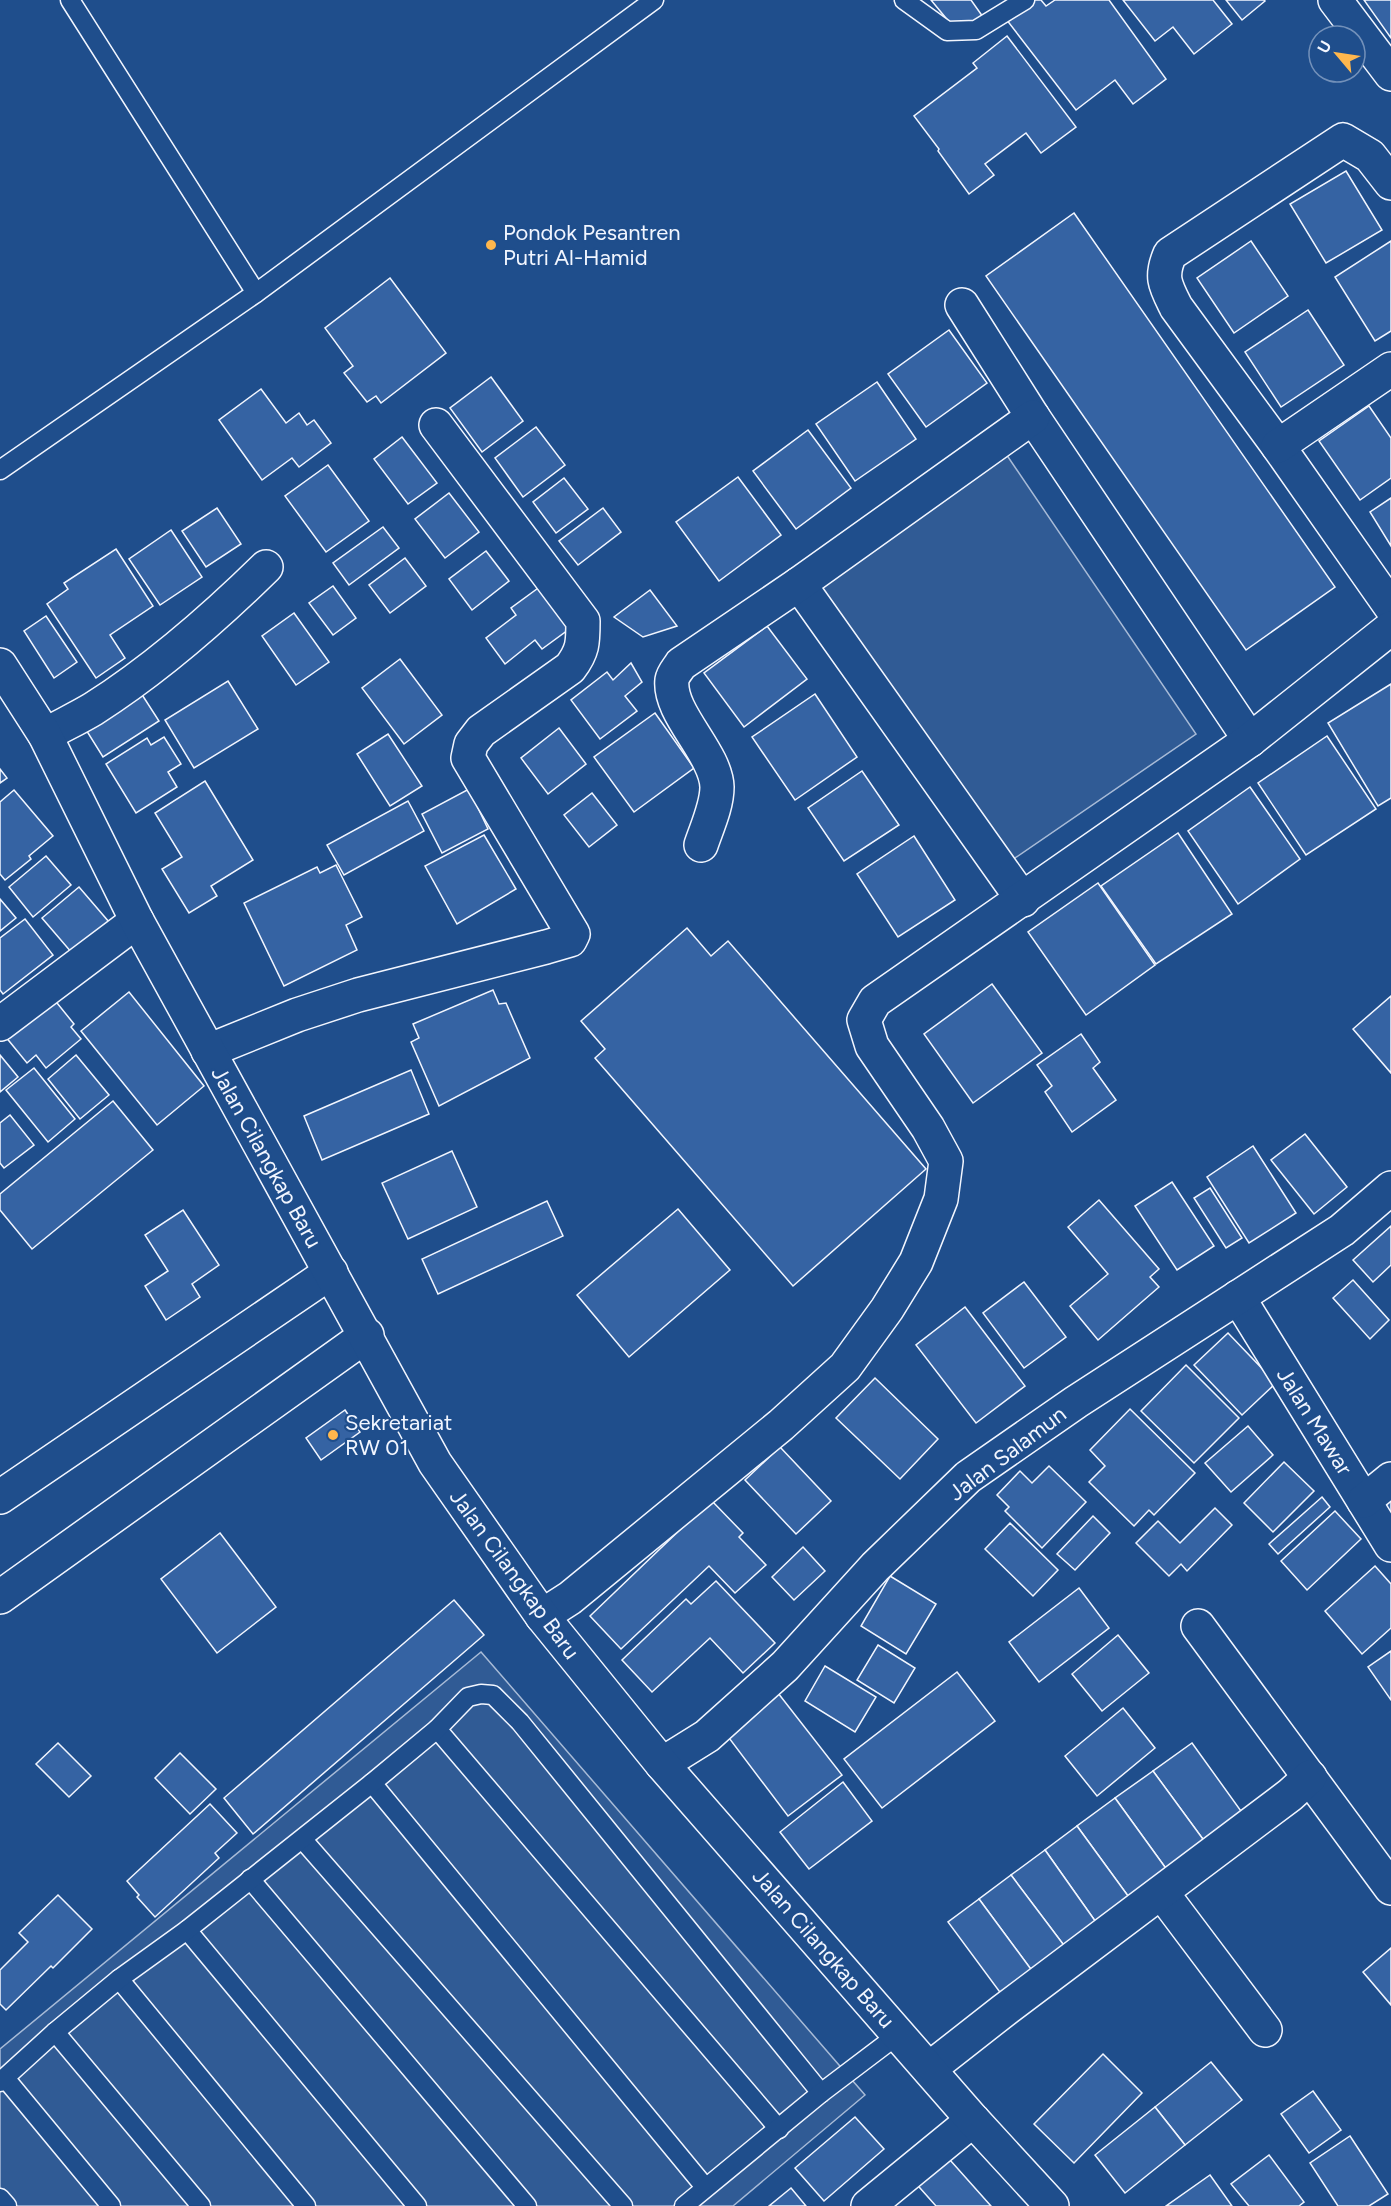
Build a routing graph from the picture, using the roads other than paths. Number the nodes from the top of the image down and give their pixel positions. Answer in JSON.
{"nodes":[{"id":1,"x":70,"y":0,"type":"edge"},
{"id":2,"x":654,"y":0,"type":"edge"},
{"id":3,"x":904,"y":0,"type":"edge"},
{"id":4,"x":1026,"y":0,"type":"edge"},
{"id":5,"x":1335,"y":0,"type":"edge"},
{"id":6,"x":1391,"y":74,"type":"edge"},
{"id":7,"x":1391,"y":183,"type":"edge"},
{"id":8,"x":256,"y":293,"type":"junction"},
{"id":9,"x":962,"y":305,"type":"dead end"},
{"id":10,"x":1391,"y":369,"type":"edge"},
{"id":11,"x":1033,"y":417,"type":"junction"},
{"id":12,"x":436,"y":425,"type":"dead end"},
{"id":13,"x":1278,"y":446,"type":"junction"},
{"id":14,"x":0,"y":470,"type":"edge"},
{"id":15,"x":266,"y":567,"type":"dead end"},
{"id":16,"x":799,"y":584,"type":"junction"},
{"id":17,"x":1391,"y":607,"type":"edge"},
{"id":18,"x":1391,"y":628,"type":"edge"},
{"id":19,"x":0,"y":665,"type":"edge"},
{"id":20,"x":45,"y":735,"type":"junction"},
{"id":21,"x":1250,"y":740,"type":"junction"},
{"id":22,"x":701,"y":845,"type":"dead end"},
{"id":23,"x":1023,"y":900,"type":"junction"},
{"id":24,"x":137,"y":921,"type":"junction"},
{"id":25,"x":0,"y":1024,"type":"edge"},
{"id":26,"x":208,"y":1051,"type":"junction"},
{"id":27,"x":1391,"y":1188,"type":"edge"},
{"id":28,"x":331,"y":1272,"type":"junction"},
{"id":29,"x":1238,"y":1297,"type":"junction"},
{"id":30,"x":367,"y":1335,"type":"junction"},
{"id":31,"x":1391,"y":1479,"type":"edge"},
{"id":32,"x":0,"y":1497,"type":"edge"},
{"id":33,"x":1364,"y":1501,"type":"junction"},
{"id":34,"x":1391,"y":1545,"type":"edge"},
{"id":35,"x":0,"y":1597,"type":"edge"},
{"id":36,"x":542,"y":1616,"type":"junction"},
{"id":37,"x":1198,"y":1626,"type":"dead end"},
{"id":38,"x":437,"y":1729,"type":"junction"},
{"id":39,"x":662,"y":1764,"type":"junction"},
{"id":40,"x":1314,"y":1782,"type":"junction"},
{"id":41,"x":372,"y":1784,"type":"junction"},
{"id":42,"x":303,"y":1840,"type":"junction"},
{"id":43,"x":250,"y":1879,"type":"junction"},
{"id":44,"x":1391,"y":1888,"type":"edge"},
{"id":45,"x":1168,"y":1901,"type":"junction"},
{"id":46,"x":187,"y":1930,"type":"junction"},
{"id":47,"x":118,"y":1979,"type":"junction"},
{"id":48,"x":1265,"y":2030,"type":"dead end"},
{"id":49,"x":55,"y":2032,"type":"junction"},
{"id":50,"x":900,"y":2034,"type":"junction"},
{"id":51,"x":934,"y":2075,"type":"junction"},
{"id":52,"x":2,"y":2080,"type":"edge"},
{"id":53,"x":820,"y":2093,"type":"junction"},
{"id":54,"x":972,"y":2120,"type":"junction"},
{"id":55,"x":779,"y":2129,"type":"junction"},
{"id":56,"x":705,"y":2187,"type":"junction"},
{"id":57,"x":0,"y":2198,"type":"edge"},
{"id":58,"x":7,"y":2206,"type":"edge"},
{"id":59,"x":111,"y":2206,"type":"edge"},
{"id":60,"x":201,"y":2206,"type":"edge"},
{"id":61,"x":306,"y":2206,"type":"edge"},
{"id":62,"x":417,"y":2206,"type":"edge"},
{"id":63,"x":527,"y":2206,"type":"edge"},
{"id":64,"x":623,"y":2206,"type":"edge"},
{"id":65,"x":684,"y":2206,"type":"edge"},
{"id":66,"x":868,"y":2206,"type":"edge"},
{"id":67,"x":1052,"y":2206,"type":"edge"}],
"edges":[{"from":1,"to":8,"type":"lane"},
{"from":2,"to":8,"type":"lane"},
{"from":3,"to":4,"type":"lane"},
{"from":5,"to":6,"type":"street"},
{"from":7,"to":13,"type":"street"},
{"from":8,"to":14,"type":"lane"},
{"from":9,"to":11,"type":"street"},
{"from":10,"to":13,"type":"street"},
{"from":11,"to":16,"type":"street"},
{"from":11,"to":21,"type":"street"},
{"from":12,"to":26,"type":"street"},
{"from":13,"to":17,"type":"street"},
{"from":15,"to":20,"type":"street"},
{"from":16,"to":22,"type":"street"},
{"from":16,"to":23,"type":"street"},
{"from":18,"to":21,"type":"street"},
{"from":19,"to":20,"type":"street","name":"Jalan Cilangkap Baru"},
{"from":20,"to":24,"type":"street","name":"Jalan Cilangkap Baru"},
{"from":21,"to":23,"type":"street"},
{"from":23,"to":36,"type":"street"},
{"from":24,"to":25,"type":"street"},
{"from":24,"to":26,"type":"street","name":"Jalan Cilangkap Baru"},
{"from":26,"to":28,"type":"street","name":"Jalan Cilangkap Baru"},
{"from":27,"to":29,"type":"street","name":"Jalan Salamun"},
{"from":28,"to":30,"type":"street","name":"Jalan Cilangkap Baru"},
{"from":28,"to":32,"type":"street"},
{"from":29,"to":33,"type":"street","name":"Jalan Mawar"},
{"from":29,"to":39,"type":"street","name":"Jalan Salamun"},
{"from":30,"to":35,"type":"street"},
{"from":30,"to":36,"type":"street","name":"Jalan Cilangkap Baru"},
{"from":31,"to":33,"type":"street"},
{"from":33,"to":34,"type":"street","name":"Jalan Mawar"},
{"from":36,"to":39,"type":"street","name":"Jalan Cilangkap Baru"},
{"from":37,"to":40,"type":"street"},
{"from":38,"to":41,"type":"lane"},
{"from":38,"to":53,"type":"lane"},
{"from":38,"to":55,"type":"lane"},
{"from":39,"to":50,"type":"street","name":"Jalan Cilangkap Baru"},
{"from":40,"to":44,"type":"street"},
{"from":40,"to":45,"type":"street"},
{"from":40,"to":51,"type":"street"},
{"from":41,"to":42,"type":"lane"},
{"from":41,"to":56,"type":"lane"},
{"from":42,"to":43,"type":"lane"},
{"from":42,"to":64,"type":"lane"},
{"from":43,"to":46,"type":"lane"},
{"from":43,"to":63,"type":"lane"},
{"from":45,"to":48,"type":"street"},
{"from":45,"to":51,"type":"street"},
{"from":46,"to":47,"type":"lane"},
{"from":46,"to":62,"type":"lane"},
{"from":47,"to":49,"type":"lane"},
{"from":47,"to":61,"type":"lane"},
{"from":49,"to":52,"type":"lane"},
{"from":49,"to":60,"type":"lane"},
{"from":50,"to":51,"type":"street","name":"Jalan Cilangkap Baru"},
{"from":50,"to":53,"type":"lane"},
{"from":51,"to":54,"type":"street","name":"Jalan Cilangkap Baru"},
{"from":52,"to":59,"type":"lane"},
{"from":53,"to":55,"type":"lane"},
{"from":54,"to":66,"type":"street"},
{"from":54,"to":67,"type":"street","name":"Jalan Cilangkap Baru"},
{"from":55,"to":56,"type":"lane"},
{"from":56,"to":65,"type":"lane"},
{"from":57,"to":58,"type":"lane"}]}
